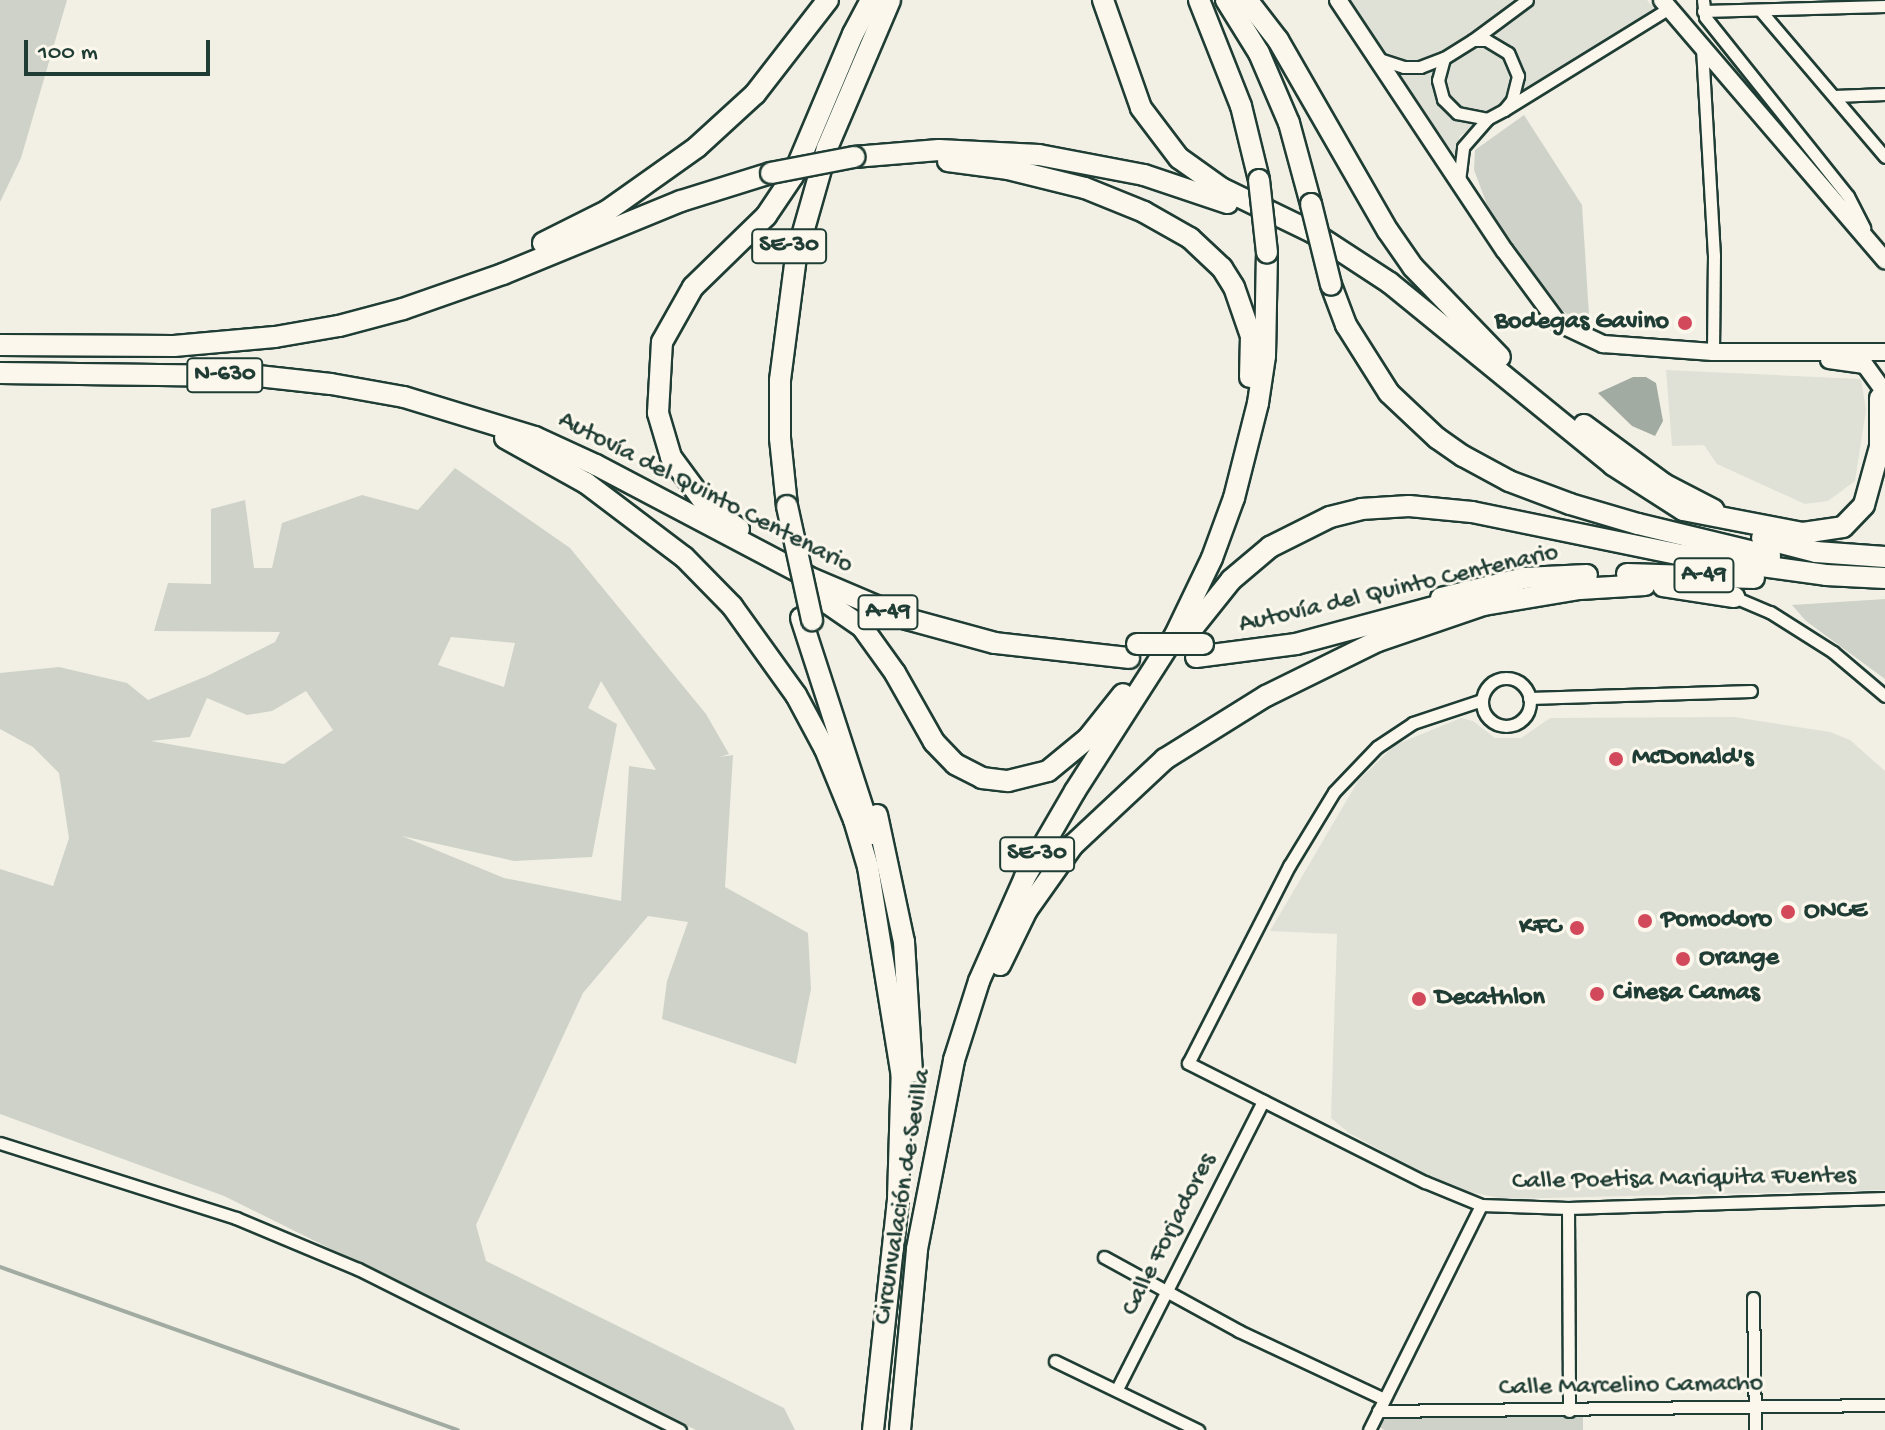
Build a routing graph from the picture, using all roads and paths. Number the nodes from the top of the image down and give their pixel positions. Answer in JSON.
{"nodes":[{"id":1,"x":828,"y":0,"type":"edge"},
{"id":2,"x":874,"y":0,"type":"edge"},
{"id":3,"x":890,"y":0,"type":"edge"},
{"id":4,"x":1103,"y":0,"type":"edge"},
{"id":5,"x":1199,"y":0,"type":"edge"},
{"id":6,"x":1226,"y":0,"type":"edge"},
{"id":7,"x":1247,"y":0,"type":"edge"},
{"id":8,"x":1338,"y":0,"type":"edge"},
{"id":9,"x":1527,"y":0,"type":"edge"},
{"id":10,"x":1666,"y":4,"type":"edge"},
{"id":11,"x":1703,"y":5,"type":"edge"},
{"id":12,"x":1885,"y":6,"type":"edge"},
{"id":13,"x":1760,"y":10,"type":"junction"},
{"id":14,"x":1473,"y":40,"type":"junction"},
{"id":15,"x":1702,"y":48,"type":"junction"},
{"id":16,"x":1444,"y":58,"type":"junction"},
{"id":17,"x":1379,"y":59,"type":"junction"},
{"id":18,"x":1885,"y":94,"type":"edge"},
{"id":19,"x":1834,"y":96,"type":"junction"},
{"id":20,"x":1504,"y":110,"type":"junction"},
{"id":21,"x":1487,"y":119,"type":"junction"},
{"id":22,"x":856,"y":157,"type":"junction"},
{"id":23,"x":1885,"y":157,"type":"edge"},
{"id":24,"x":1459,"y":181,"type":"junction"},
{"id":25,"x":590,"y":230,"type":"junction"},
{"id":26,"x":1874,"y":246,"type":"junction"},
{"id":27,"x":1885,"y":260,"type":"edge"},
{"id":28,"x":1432,"y":320,"type":"junction"},
{"id":29,"x":0,"y":345,"type":"edge"},
{"id":30,"x":1713,"y":352,"type":"junction"},
{"id":31,"x":1763,"y":352,"type":"junction"},
{"id":32,"x":1885,"y":352,"type":"edge"},
{"id":33,"x":0,"y":373,"type":"edge"},
{"id":34,"x":1882,"y":387,"type":"edge"},
{"id":35,"x":1885,"y":421,"type":"edge"},
{"id":36,"x":1246,"y":457,"type":"junction"},
{"id":37,"x":591,"y":474,"type":"junction"},
{"id":38,"x":667,"y":503,"type":"junction"},
{"id":39,"x":782,"y":506,"type":"junction"},
{"id":40,"x":1683,"y":510,"type":"junction"},
{"id":41,"x":1744,"y":522,"type":"junction"},
{"id":42,"x":1885,"y":557,"type":"edge"},
{"id":43,"x":1885,"y":567,"type":"edge"},
{"id":44,"x":1587,"y":575,"type":"junction"},
{"id":45,"x":1885,"y":581,"type":"edge"},
{"id":46,"x":1645,"y":585,"type":"junction"},
{"id":47,"x":1734,"y":597,"type":"joint"},
{"id":48,"x":1468,"y":598,"type":"junction"},
{"id":49,"x":1191,"y":599,"type":"junction"},
{"id":50,"x":806,"y":619,"type":"junction"},
{"id":51,"x":1199,"y":650,"type":"junction"},
{"id":52,"x":1133,"y":651,"type":"junction"},
{"id":53,"x":1751,"y":691,"type":"dead end"},
{"id":54,"x":1885,"y":696,"type":"edge"},
{"id":55,"x":1529,"y":698,"type":"junction"},
{"id":56,"x":1482,"y":700,"type":"junction"},
{"id":57,"x":1107,"y":740,"type":"junction"},
{"id":58,"x":902,"y":1076,"type":"junction"},
{"id":59,"x":1263,"y":1101,"type":"junction"},
{"id":60,"x":937,"y":1134,"type":"junction"},
{"id":61,"x":0,"y":1143,"type":"edge"},
{"id":62,"x":1885,"y":1198,"type":"edge"},
{"id":63,"x":898,"y":1199,"type":"junction"},
{"id":64,"x":1481,"y":1205,"type":"junction"},
{"id":65,"x":1568,"y":1208,"type":"junction"},
{"id":66,"x":1104,"y":1257,"type":"dead end"},
{"id":67,"x":1167,"y":1291,"type":"junction"},
{"id":68,"x":1753,"y":1298,"type":"dead end"},
{"id":69,"x":1055,"y":1361,"type":"dead end"},
{"id":70,"x":1117,"y":1389,"type":"junction"},
{"id":71,"x":1384,"y":1399,"type":"junction"},
{"id":72,"x":1885,"y":1405,"type":"edge"},
{"id":73,"x":1755,"y":1408,"type":"junction"},
{"id":74,"x":1378,"y":1411,"type":"junction"},
{"id":75,"x":1569,"y":1411,"type":"junction"},
{"id":76,"x":680,"y":1430,"type":"edge"},
{"id":77,"x":873,"y":1430,"type":"edge"},
{"id":78,"x":900,"y":1430,"type":"edge"},
{"id":79,"x":1198,"y":1430,"type":"edge"},
{"id":80,"x":1369,"y":1430,"type":"edge"},
{"id":81,"x":1755,"y":1430,"type":"edge"}],
"edges":[{"from":1,"to":25,"type":"highway"},
{"from":2,"to":39,"type":"highway","name":"Circunvalación de Sevilla","number":"SE-30"},
{"from":2,"to":52,"type":"highway"},
{"from":3,"to":39,"type":"highway"},
{"from":4,"to":28,"type":"highway"},
{"from":5,"to":36,"type":"highway","name":"Circunvalación de Sevilla","number":"SE-30","bridge":true},
{"from":6,"to":43,"type":"highway","bridge":true},
{"from":7,"to":41,"type":"highway"},
{"from":8,"to":17,"type":"main road"},
{"from":9,"to":14,"type":"street"},
{"from":10,"to":15,"type":"main road"},
{"from":10,"to":20,"type":"street"},
{"from":11,"to":13,"type":"street"},
{"from":11,"to":26,"type":"street"},
{"from":12,"to":13,"type":"street"},
{"from":13,"to":19,"type":"street"},
{"from":14,"to":16,"type":"street"},
{"from":14,"to":20,"type":"street"},
{"from":15,"to":26,"type":"main road"},
{"from":15,"to":30,"type":"street"},
{"from":16,"to":17,"type":"street"},
{"from":16,"to":21,"type":"street"},
{"from":17,"to":24,"type":"main road"},
{"from":18,"to":19,"type":"street"},
{"from":19,"to":23,"type":"street"},
{"from":20,"to":21,"type":"street"},
{"from":21,"to":24,"type":"street"},
{"from":22,"to":25,"type":"highway","bridge":true},
{"from":22,"to":28,"type":"highway"},
{"from":22,"to":36,"type":"highway"},
{"from":24,"to":30,"type":"main road"},
{"from":25,"to":29,"type":"highway","number":"N-630"},
{"from":26,"to":27,"type":"main road"},
{"from":28,"to":40,"type":"highway"},
{"from":30,"to":31,"type":"main road"},
{"from":31,"to":32,"type":"main road"},
{"from":31,"to":34,"type":"main road"},
{"from":33,"to":37,"type":"highway","number":"N-630"},
{"from":34,"to":35,"type":"main road"},
{"from":34,"to":41,"type":"highway"},
{"from":36,"to":49,"type":"highway","name":"Circunvalación de Sevilla","number":"SE-30"},
{"from":37,"to":38,"type":"highway","name":"Autovía del Quinto Centenario","number":"A-49"},
{"from":37,"to":58,"type":"highway"},
{"from":38,"to":49,"type":"highway"},
{"from":38,"to":52,"type":"highway","name":"Autovía del Quinto Centenario","number":"A-49"},
{"from":39,"to":50,"type":"highway","name":"Circunvalación de Sevilla","number":"SE-30"},
{"from":40,"to":41,"type":"highway"},
{"from":40,"to":42,"type":"highway","number":"A-49"},
{"from":44,"to":45,"type":"highway","name":"Autovía del Quinto Centenario","number":"A-49"},
{"from":44,"to":48,"type":"highway","name":"Autovía del Quinto Centenario","number":"A-49"},
{"from":44,"to":51,"type":"highway"},
{"from":45,"to":57,"type":"highway"},
{"from":46,"to":47,"type":"highway"},
{"from":46,"to":48,"type":"highway"},
{"from":46,"to":60,"type":"highway"},
{"from":47,"to":54,"type":"street"},
{"from":48,"to":51,"type":"highway","name":"Autovía del Quinto Centenario","number":"A-49"},
{"from":49,"to":57,"type":"highway","name":"Circunvalación de Sevilla","number":"SE-30"},
{"from":50,"to":58,"type":"highway","name":"Circunvalación de Sevilla","number":"SE-30"},
{"from":50,"to":63,"type":"highway"},
{"from":51,"to":52,"type":"highway","name":"Autovía del Quinto Centenario","number":"A-49"},
{"from":53,"to":55,"type":"street"},
{"from":55,"to":56,"type":"street"},
{"from":55,"to":56,"type":"street"},
{"from":56,"to":59,"type":"street","name":"Calle Poetisa Mariquita Fuentes"},
{"from":57,"to":60,"type":"highway","name":"Circunvalación de Sevilla","number":"SE-30"},
{"from":58,"to":63,"type":"highway","name":"Circunvalación de Sevilla","number":"SE-30"},
{"from":59,"to":64,"type":"street","name":"Calle Poetisa Mariquita Fuentes"},
{"from":59,"to":67,"type":"street","name":"Calle Forjadores"},
{"from":60,"to":78,"type":"highway","name":"Circunvalación de Sevilla","number":"SE-30"},
{"from":61,"to":76,"type":"street"},
{"from":62,"to":65,"type":"street","name":"Calle Poetisa Mariquita Fuentes"},
{"from":63,"to":77,"type":"highway","name":"Circunvalación de Sevilla","number":"SE-30"},
{"from":64,"to":65,"type":"street","name":"Calle Poetisa Mariquita Fuentes"},
{"from":64,"to":71,"type":"street"},
{"from":65,"to":75,"type":"street"},
{"from":66,"to":67,"type":"street"},
{"from":67,"to":70,"type":"street","name":"Calle Forjadores"},
{"from":67,"to":71,"type":"street"},
{"from":68,"to":73,"type":"street"},
{"from":69,"to":70,"type":"street"},
{"from":70,"to":79,"type":"street"},
{"from":71,"to":74,"type":"street"},
{"from":72,"to":73,"type":"street","name":"Calle Marcelino Camacho"},
{"from":73,"to":75,"type":"street","name":"Calle Marcelino Camacho"},
{"from":73,"to":81,"type":"street"},
{"from":74,"to":75,"type":"street","name":"Calle Marcelino Camacho"},
{"from":74,"to":80,"type":"street"}]}
